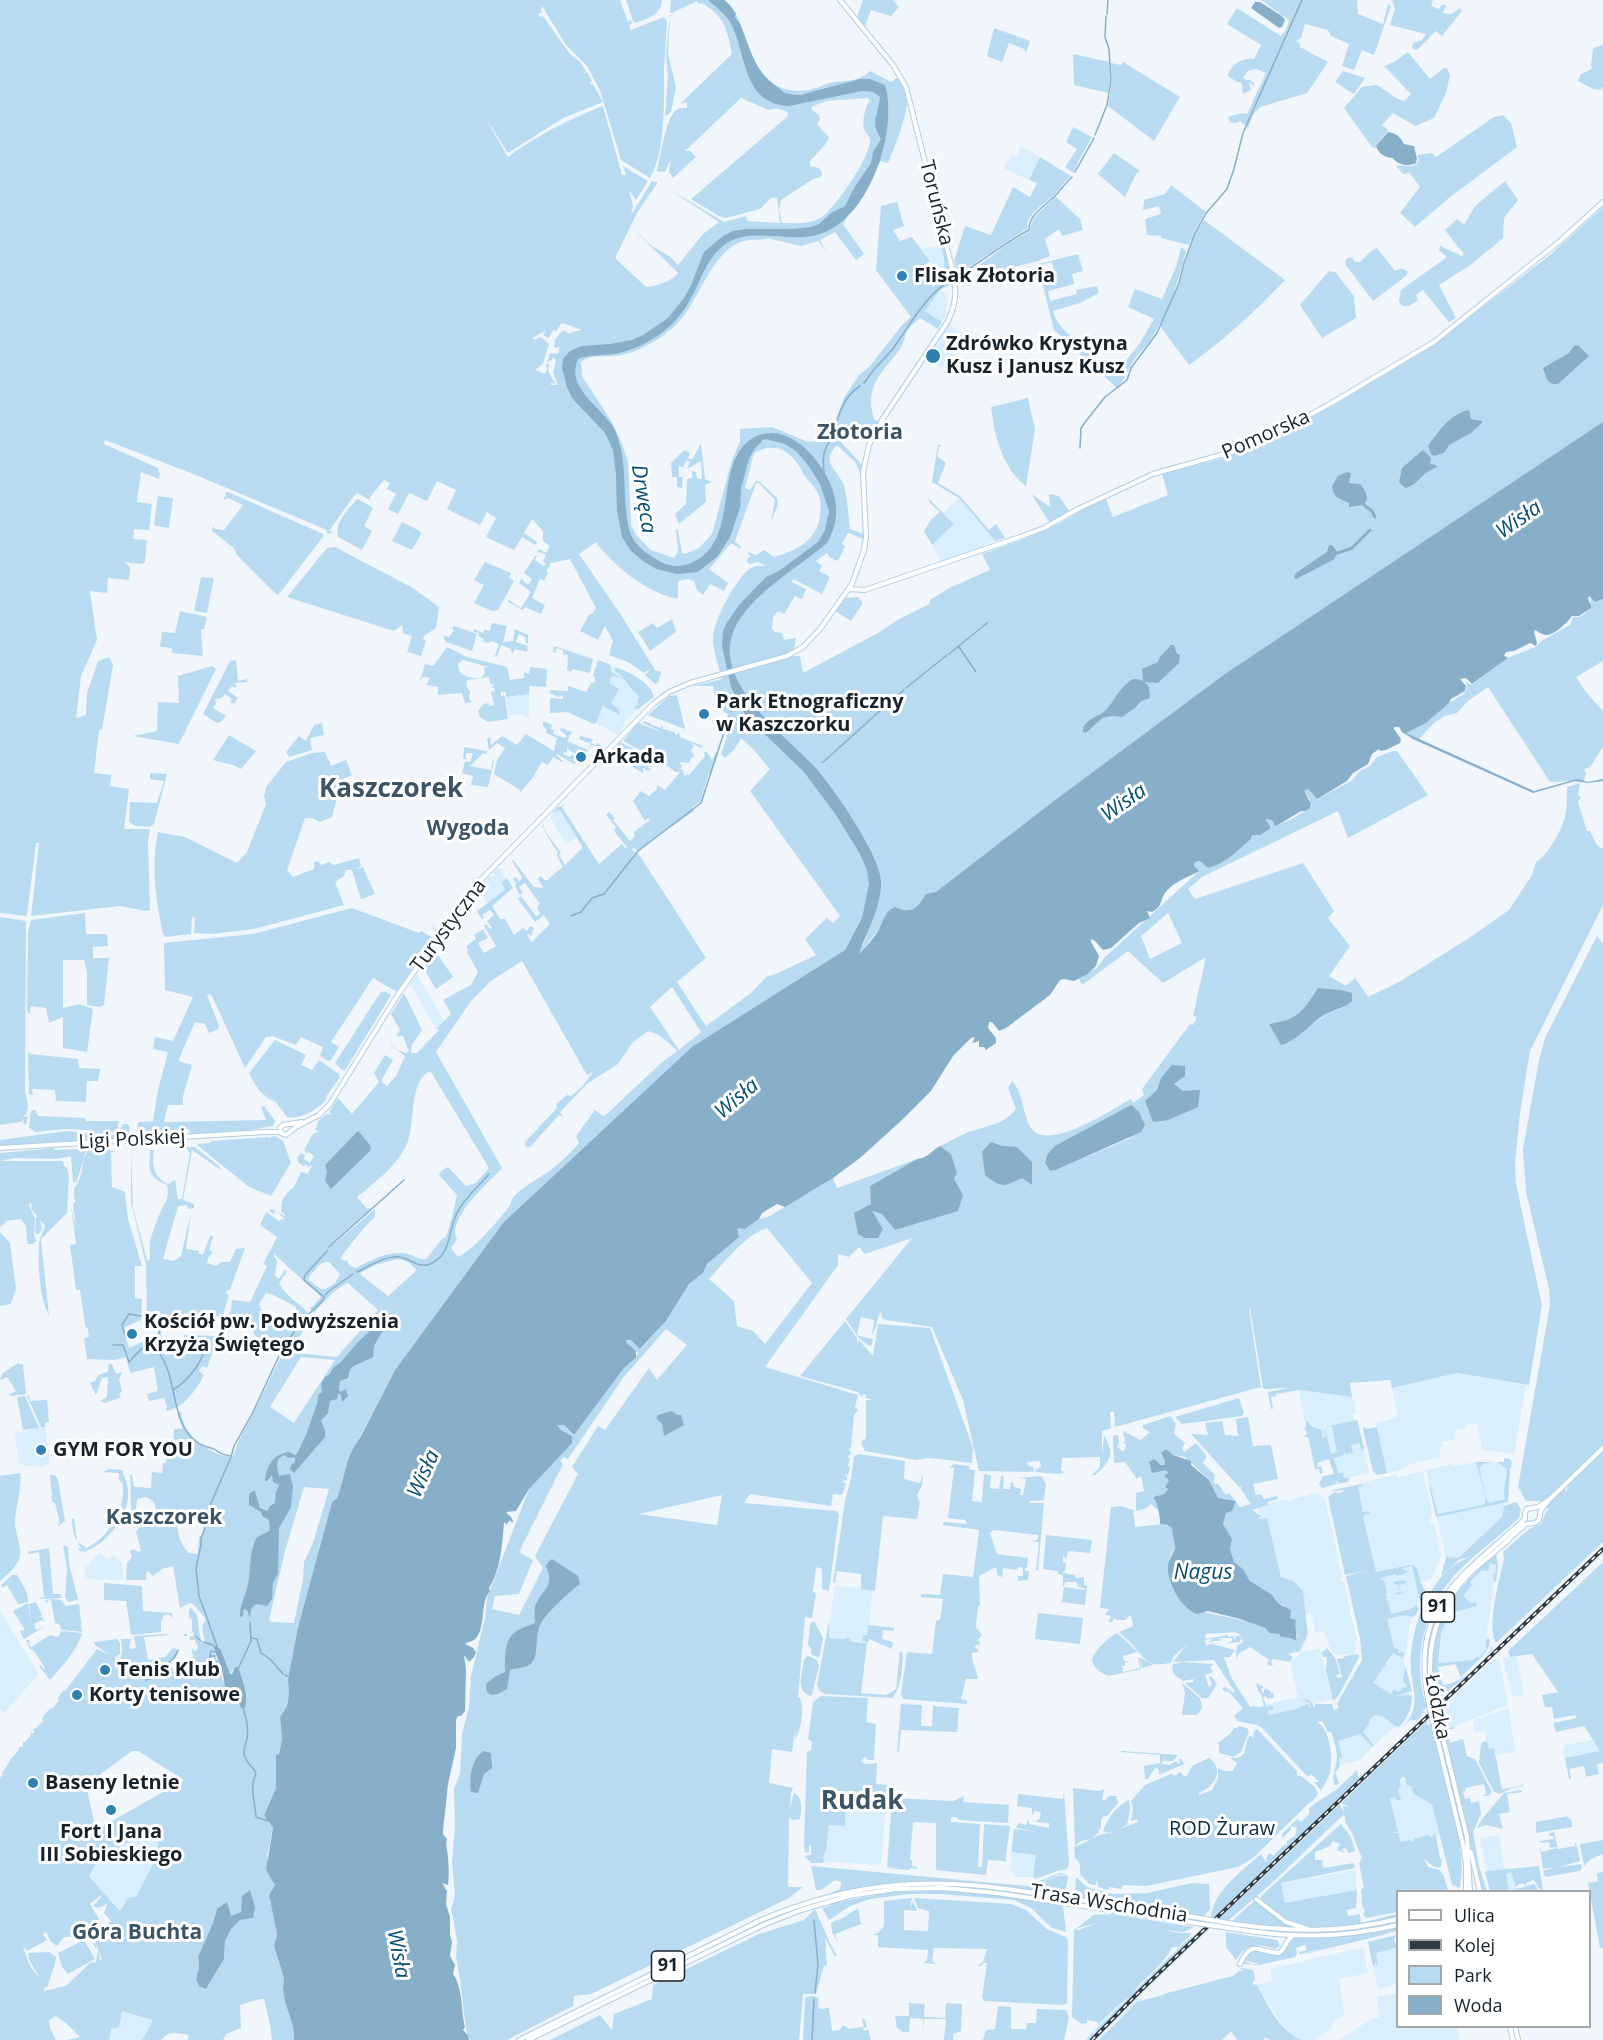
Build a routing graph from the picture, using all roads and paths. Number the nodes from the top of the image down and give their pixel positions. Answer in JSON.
{"nodes":[{"id":1,"x":840,"y":0,"type":"edge"},
{"id":2,"x":1603,"y":202,"type":"edge"},
{"id":3,"x":849,"y":589,"type":"junction"},
{"id":4,"x":711,"y":677,"type":"joint"},
{"id":5,"x":309,"y":1121,"type":"junction"},
{"id":6,"x":288,"y":1125,"type":"junction"},
{"id":7,"x":281,"y":1127,"type":"junction"},
{"id":8,"x":291,"y":1131,"type":"junction"},
{"id":9,"x":264,"y":1132,"type":"junction"},
{"id":10,"x":281,"y":1133,"type":"junction"},
{"id":11,"x":0,"y":1148,"type":"edge"},
{"id":12,"x":1603,"y":1448,"type":"edge"},
{"id":13,"x":1550,"y":1499,"type":"junction"},
{"id":14,"x":1536,"y":1507,"type":"junction"},
{"id":15,"x":1540,"y":1512,"type":"junction"},
{"id":16,"x":1525,"y":1517,"type":"junction"},
{"id":17,"x":1529,"y":1523,"type":"junction"},
{"id":18,"x":1467,"y":1837,"type":"junction"},
{"id":19,"x":1466,"y":1890,"type":"edge"},
{"id":20,"x":1466,"y":1890,"type":"edge"},
{"id":21,"x":1480,"y":1890,"type":"edge"},
{"id":22,"x":1256,"y":1899,"type":"dead end"},
{"id":23,"x":821,"y":1901,"type":"junction"},
{"id":24,"x":1396,"y":1919,"type":"edge"},
{"id":25,"x":1396,"y":1925,"type":"edge"},
{"id":26,"x":1317,"y":1931,"type":"junction"},
{"id":27,"x":1270,"y":1934,"type":"junction"},
{"id":28,"x":1293,"y":1936,"type":"junction"},
{"id":29,"x":1285,"y":1946,"type":"junction"},
{"id":30,"x":1240,"y":1964,"type":"dead end"},
{"id":31,"x":519,"y":2040,"type":"edge"},
{"id":32,"x":528,"y":2040,"type":"edge"}],
"edges":[{"from":1,"to":3,"type":"main road","name":"Toruńska"},
{"from":2,"to":3,"type":"main road","name":"Pomorska"},
{"from":3,"to":4,"type":"main road","name":"Toruńska"},
{"from":4,"to":5,"type":"main road","name":"Turystyczna"},
{"from":5,"to":6,"type":"main road","name":"Turystyczna"},
{"from":5,"to":8,"type":"main road","name":"Turystyczna"},
{"from":6,"to":7,"type":"main road"},
{"from":6,"to":8,"type":"main road"},
{"from":7,"to":9,"type":"main road","name":"Ligi Polskiej"},
{"from":7,"to":10,"type":"main road"},
{"from":8,"to":10,"type":"main road"},
{"from":9,"to":10,"type":"main road","name":"Ligi Polskiej"},
{"from":9,"to":11,"type":"main road","name":"Ligi Polskiej"},
{"from":12,"to":13,"type":"main road","number":"91"},
{"from":13,"to":14,"type":"main road","number":"91"},
{"from":13,"to":15,"type":"main road","number":"91"},
{"from":14,"to":15,"type":"main road"},
{"from":14,"to":16,"type":"main road","number":"91"},
{"from":15,"to":17,"type":"main road","number":"91"},
{"from":16,"to":17,"type":"main road"},
{"from":16,"to":19,"type":"main road","name":"Łódzka","number":"91","bridge":true},
{"from":17,"to":18,"type":"main road","name":"Łódzka","number":"91","bridge":true},
{"from":18,"to":20,"type":"main road","name":"Łódzka","number":"91"},
{"from":18,"to":21,"type":"main road"},
{"from":22,"to":26,"type":"main road"},
{"from":23,"to":26,"type":"main road","name":"Trasa Wschodnia","number":"91","bridge":true},
{"from":23,"to":27,"type":"main road","name":"Trasa Wschodnia","number":"91","bridge":true},
{"from":23,"to":31,"type":"main road","number":"91"},
{"from":23,"to":32,"type":"main road","number":"91"},
{"from":24,"to":26,"type":"main road","name":"Trasa Wschodnia","number":"91"},
{"from":25,"to":28,"type":"main road","name":"Trasa Wschodnia","number":"91"},
{"from":27,"to":28,"type":"main road","name":"Trasa Wschodnia","number":"91"},
{"from":27,"to":29,"type":"main road"},
{"from":28,"to":29,"type":"main road"},
{"from":29,"to":30,"type":"main road"}]}
